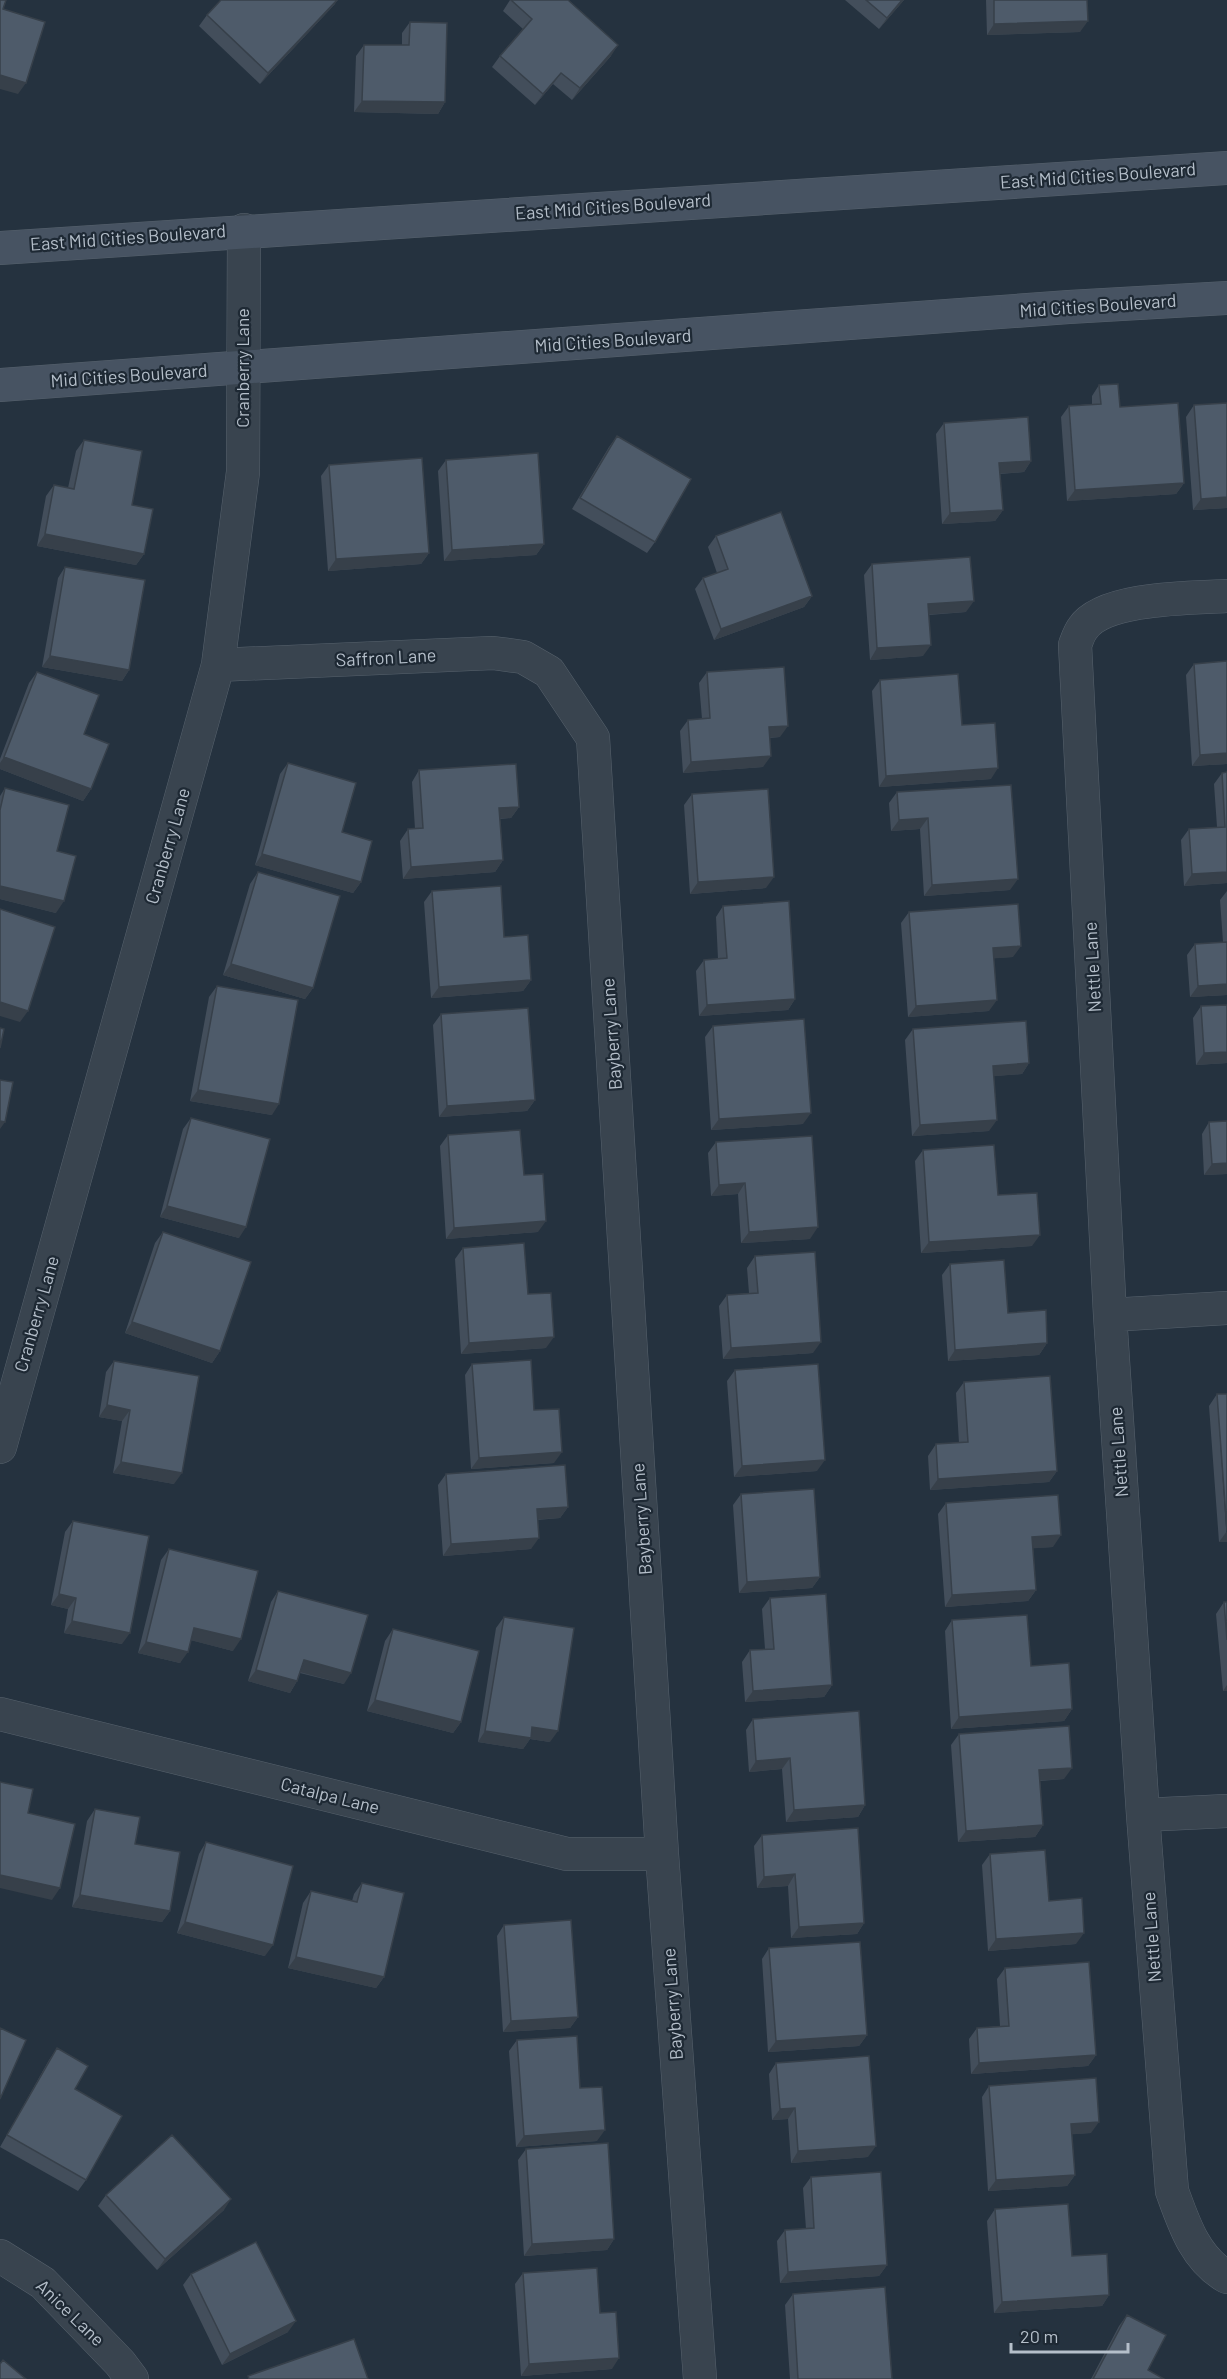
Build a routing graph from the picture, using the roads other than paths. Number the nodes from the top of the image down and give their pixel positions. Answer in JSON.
{"nodes":[{"id":1,"x":1227,"y":168,"type":"edge"},
{"id":2,"x":244,"y":230,"type":"junction"},
{"id":3,"x":0,"y":248,"type":"edge"},
{"id":4,"x":1227,"y":298,"type":"edge"},
{"id":5,"x":243,"y":369,"type":"junction"},
{"id":6,"x":0,"y":385,"type":"edge"},
{"id":7,"x":1227,"y":596,"type":"edge"},
{"id":8,"x":218,"y":665,"type":"junction"},
{"id":9,"x":549,"y":672,"type":"joint"},
{"id":10,"x":1227,"y":1308,"type":"edge"},
{"id":11,"x":1110,"y":1315,"type":"junction"},
{"id":12,"x":0,"y":1447,"type":"edge"},
{"id":13,"x":0,"y":1714,"type":"edge"},
{"id":14,"x":1227,"y":1811,"type":"edge"},
{"id":15,"x":1143,"y":1815,"type":"junction"},
{"id":16,"x":663,"y":1854,"type":"junction"},
{"id":17,"x":0,"y":2256,"type":"edge"},
{"id":18,"x":1220,"y":2273,"type":"edge"},
{"id":19,"x":132,"y":2379,"type":"edge"},
{"id":20,"x":700,"y":2379,"type":"edge"}],
"edges":[{"from":1,"to":2,"type":"main road","name":"East Mid Cities Boulevard"},
{"from":2,"to":3,"type":"main road","name":"East Mid Cities Boulevard"},
{"from":2,"to":5,"type":"street","name":"Cranberry Lane"},
{"from":4,"to":5,"type":"main road","name":"Mid Cities Boulevard"},
{"from":5,"to":6,"type":"main road","name":"Mid Cities Boulevard"},
{"from":5,"to":8,"type":"street","name":"Cranberry Lane"},
{"from":7,"to":11,"type":"street","name":"Nettle Lane"},
{"from":8,"to":9,"type":"street","name":"Saffron Lane"},
{"from":8,"to":12,"type":"street","name":"Cranberry Lane"},
{"from":9,"to":16,"type":"street","name":"Bayberry Lane"},
{"from":10,"to":11,"type":"street"},
{"from":11,"to":15,"type":"street","name":"Nettle Lane"},
{"from":13,"to":16,"type":"street","name":"Catalpa Lane"},
{"from":14,"to":15,"type":"street"},
{"from":15,"to":18,"type":"street","name":"Nettle Lane"},
{"from":16,"to":20,"type":"street","name":"Bayberry Lane"},
{"from":17,"to":19,"type":"street","name":"Anice Lane"}]}
